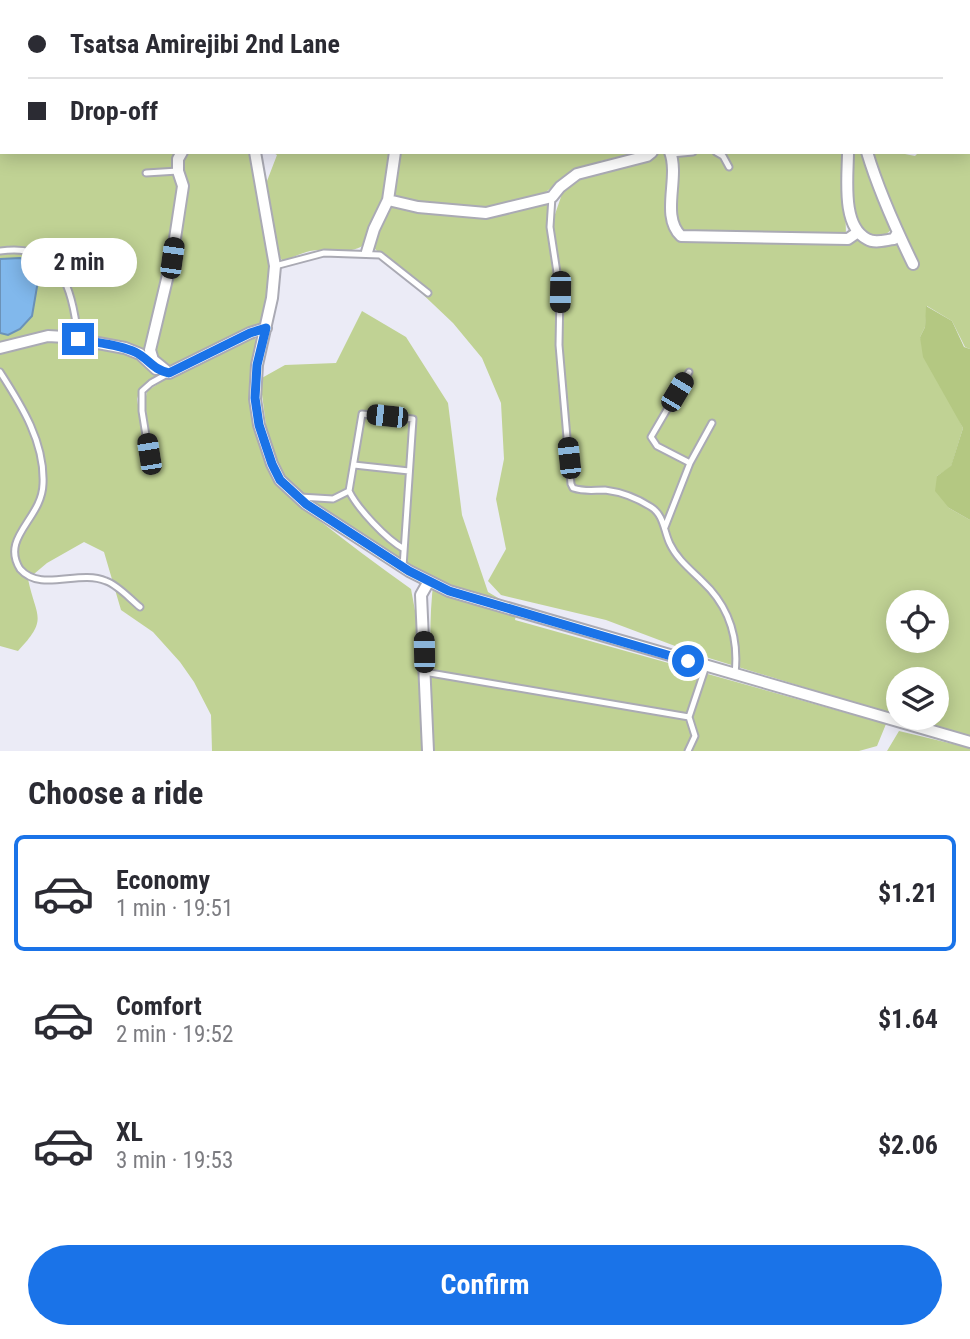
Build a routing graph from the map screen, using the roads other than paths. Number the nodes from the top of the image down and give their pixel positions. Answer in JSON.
{"nodes":[{"id":1,"x":181,"y":154,"type":"edge"},
{"id":2,"x":255,"y":154,"type":"edge"},
{"id":3,"x":395,"y":154,"type":"edge"},
{"id":4,"x":650,"y":154,"type":"edge"},
{"id":5,"x":671,"y":154,"type":"edge"},
{"id":6,"x":720,"y":154,"type":"edge"},
{"id":7,"x":848,"y":154,"type":"edge"},
{"id":8,"x":868,"y":154,"type":"edge"},
{"id":9,"x":729,"y":167,"type":"dead end"},
{"id":10,"x":178,"y":171,"type":"junction"},
{"id":11,"x":146,"y":173,"type":"dead end"},
{"id":12,"x":552,"y":197,"type":"junction"},
{"id":13,"x":388,"y":200,"type":"junction"},
{"id":14,"x":858,"y":232,"type":"junction"},
{"id":15,"x":898,"y":232,"type":"junction"},
{"id":16,"x":0,"y":251,"type":"edge"},
{"id":17,"x":367,"y":252,"type":"junction"},
{"id":18,"x":914,"y":264,"type":"dead end"},
{"id":19,"x":275,"y":266,"type":"junction"},
{"id":20,"x":428,"y":293,"type":"dead end"},
{"id":21,"x":266,"y":328,"type":"junction"},
{"id":22,"x":78,"y":339,"type":"junction"},
{"id":23,"x":0,"y":348,"type":"edge"},
{"id":24,"x":0,"y":372,"type":"edge"},
{"id":25,"x":689,"y":372,"type":"dead end"},
{"id":26,"x":169,"y":373,"type":"junction"},
{"id":27,"x":712,"y":423,"type":"dead end"},
{"id":28,"x":149,"y":454,"type":"dead end"},
{"id":29,"x":690,"y":463,"type":"junction"},
{"id":30,"x":354,"y":465,"type":"junction"},
{"id":31,"x":409,"y":471,"type":"junction"},
{"id":32,"x":349,"y":491,"type":"junction"},
{"id":33,"x":298,"y":497,"type":"junction"},
{"id":34,"x":666,"y":527,"type":"junction"},
{"id":35,"x":404,"y":549,"type":"junction"},
{"id":36,"x":402,"y":567,"type":"junction"},
{"id":37,"x":429,"y":581,"type":"junction"},
{"id":38,"x":140,"y":607,"type":"dead end"},
{"id":39,"x":706,"y":666,"type":"junction"},
{"id":40,"x":424,"y":672,"type":"junction"},
{"id":41,"x":735,"y":674,"type":"junction"},
{"id":42,"x":690,"y":717,"type":"junction"},
{"id":43,"x":970,"y":742,"type":"edge"},
{"id":44,"x":428,"y":751,"type":"edge"},
{"id":45,"x":688,"y":751,"type":"edge"}],
"edges":[{"from":1,"to":10,"type":"street"},
{"from":2,"to":19,"type":"street"},
{"from":3,"to":13,"type":"street"},
{"from":4,"to":12,"type":"street"},
{"from":5,"to":14,"type":"street"},
{"from":6,"to":9,"type":"lane"},
{"from":7,"to":14,"type":"street"},
{"from":8,"to":15,"type":"street"},
{"from":10,"to":11,"type":"lane"},
{"from":10,"to":26,"type":"street"},
{"from":12,"to":13,"type":"street"},
{"from":12,"to":34,"type":"lane"},
{"from":13,"to":17,"type":"street"},
{"from":14,"to":15,"type":"street"},
{"from":15,"to":18,"type":"street"},
{"from":16,"to":22,"type":"lane"},
{"from":17,"to":19,"type":"lane"},
{"from":17,"to":20,"type":"lane"},
{"from":19,"to":21,"type":"street"},
{"from":21,"to":26,"type":"street"},
{"from":21,"to":33,"type":"street"},
{"from":22,"to":23,"type":"street"},
{"from":22,"to":26,"type":"street"},
{"from":24,"to":38,"type":"lane"},
{"from":25,"to":29,"type":"lane"},
{"from":26,"to":28,"type":"lane"},
{"from":27,"to":29,"type":"lane"},
{"from":29,"to":34,"type":"lane"},
{"from":30,"to":31,"type":"lane"},
{"from":30,"to":31,"type":"lane"},
{"from":30,"to":32,"type":"lane"},
{"from":31,"to":35,"type":"lane"},
{"from":32,"to":33,"type":"lane"},
{"from":32,"to":35,"type":"lane"},
{"from":33,"to":36,"type":"street"},
{"from":34,"to":41,"type":"lane"},
{"from":35,"to":36,"type":"lane"},
{"from":36,"to":37,"type":"street"},
{"from":37,"to":39,"type":"street"},
{"from":37,"to":40,"type":"street"},
{"from":39,"to":41,"type":"street"},
{"from":39,"to":42,"type":"lane"},
{"from":40,"to":42,"type":"lane"},
{"from":40,"to":44,"type":"street"},
{"from":41,"to":43,"type":"street"},
{"from":42,"to":45,"type":"lane"}]}
